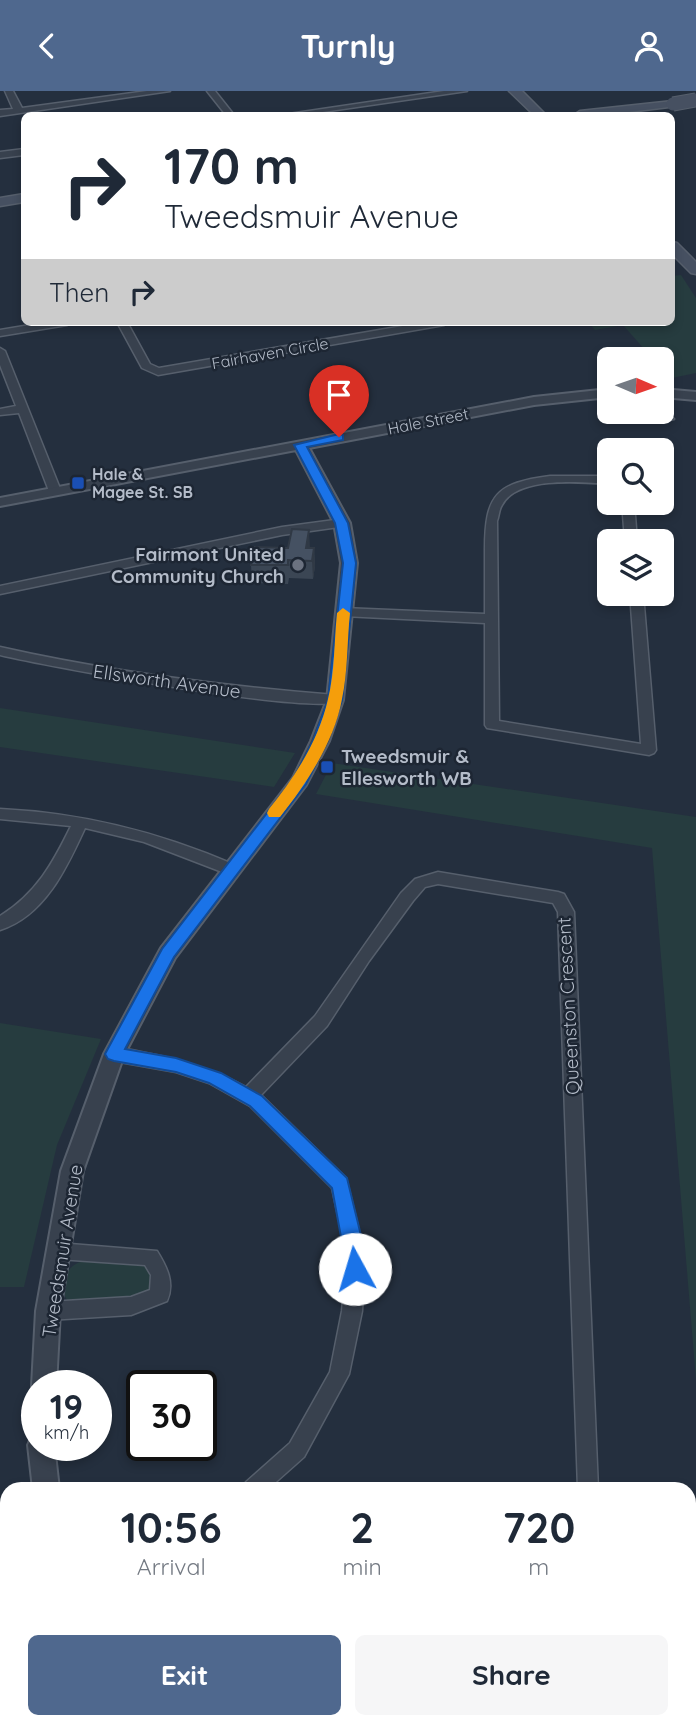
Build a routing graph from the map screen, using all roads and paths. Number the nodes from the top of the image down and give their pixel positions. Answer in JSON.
{"nodes":[{"id":1,"x":9,"y":91,"type":"edge"},
{"id":2,"x":166,"y":91,"type":"edge"},
{"id":3,"x":211,"y":91,"type":"edge"},
{"id":4,"x":463,"y":91,"type":"edge"},
{"id":5,"x":515,"y":91,"type":"edge"},
{"id":6,"x":688,"y":91,"type":"edge"},
{"id":7,"x":696,"y":104,"type":"edge"},
{"id":8,"x":673,"y":106,"type":"junction"},
{"id":9,"x":19,"y":111,"type":"junction"},
{"id":10,"x":228,"y":112,"type":"edge"},
{"id":11,"x":308,"y":112,"type":"edge"},
{"id":12,"x":537,"y":112,"type":"edge"},
{"id":13,"x":611,"y":112,"type":"edge"},
{"id":14,"x":640,"y":112,"type":"edge"},
{"id":15,"x":0,"y":113,"type":"edge"},
{"id":16,"x":21,"y":152,"type":"edge"},
{"id":17,"x":0,"y":155,"type":"edge"},
{"id":18,"x":21,"y":198,"type":"edge"},
{"id":19,"x":0,"y":202,"type":"edge"},
{"id":20,"x":675,"y":249,"type":"edge"},
{"id":21,"x":696,"y":270,"type":"edge"},
{"id":22,"x":43,"y":326,"type":"edge"},
{"id":23,"x":124,"y":326,"type":"edge"},
{"id":24,"x":421,"y":326,"type":"edge"},
{"id":25,"x":0,"y":333,"type":"edge"},
{"id":26,"x":0,"y":351,"type":"edge"},
{"id":27,"x":696,"y":390,"type":"edge"},
{"id":28,"x":674,"y":392,"type":"edge"},
{"id":29,"x":597,"y":394,"type":"edge"},
{"id":30,"x":674,"y":394,"type":"edge"},
{"id":31,"x":696,"y":396,"type":"edge"},
{"id":32,"x":22,"y":408,"type":"junction"},
{"id":33,"x":0,"y":412,"type":"edge"},
{"id":34,"x":300,"y":445,"type":"junction"},
{"id":35,"x":597,"y":480,"type":"edge"},
{"id":36,"x":55,"y":491,"type":"junction"},
{"id":37,"x":0,"y":502,"type":"edge"},
{"id":38,"x":342,"y":523,"type":"junction"},
{"id":39,"x":0,"y":590,"type":"edge"},
{"id":40,"x":637,"y":606,"type":"edge"},
{"id":41,"x":343,"y":612,"type":"junction"},
{"id":42,"x":492,"y":619,"type":"junction"},
{"id":43,"x":0,"y":651,"type":"edge"},
{"id":44,"x":335,"y":700,"type":"junction"},
{"id":45,"x":0,"y":814,"type":"edge"},
{"id":46,"x":81,"y":822,"type":"junction"},
{"id":47,"x":230,"y":869,"type":"junction"},
{"id":48,"x":0,"y":924,"type":"edge"},
{"id":49,"x":114,"y":1054,"type":"junction"},
{"id":50,"x":248,"y":1097,"type":"junction"},
{"id":51,"x":58,"y":1251,"type":"junction"},
{"id":52,"x":48,"y":1311,"type":"junction"},
{"id":53,"x":45,"y":1370,"type":"edge"},
{"id":54,"x":43,"y":1461,"type":"edge"},
{"id":55,"x":45,"y":1482,"type":"edge"},
{"id":56,"x":261,"y":1482,"type":"edge"},
{"id":57,"x":588,"y":1482,"type":"edge"}],
"edges":[{"from":1,"to":9,"type":"street"},
{"from":2,"to":9,"type":"street"},
{"from":3,"to":10,"type":"street"},
{"from":4,"to":11,"type":"street"},
{"from":5,"to":12,"type":"main road"},
{"from":6,"to":7,"type":"street"},
{"from":7,"to":8,"type":"main road","bridge":true},
{"from":8,"to":13,"type":"main road"},
{"from":8,"to":14,"type":"main road"},
{"from":9,"to":15,"type":"street"},
{"from":16,"to":17,"type":"street"},
{"from":18,"to":19,"type":"main road"},
{"from":20,"to":21,"type":"main road"},
{"from":22,"to":25,"type":"street"},
{"from":23,"to":24,"type":"street","name":"Fairhaven Circle"},
{"from":26,"to":32,"type":"street"},
{"from":27,"to":28,"type":"street"},
{"from":29,"to":34,"type":"street","name":"Hale Street"},
{"from":30,"to":31,"type":"street"},
{"from":32,"to":33,"type":"street"},
{"from":32,"to":36,"type":"street"},
{"from":34,"to":36,"type":"street","name":"Hale Street"},
{"from":34,"to":38,"type":"street","name":"Tweedsmuir Avenue"},
{"from":35,"to":42,"type":"street"},
{"from":36,"to":37,"type":"street","name":"Hale Street"},
{"from":38,"to":39,"type":"street"},
{"from":38,"to":41,"type":"street","name":"Tweedsmuir Avenue"},
{"from":40,"to":42,"type":"street"},
{"from":41,"to":42,"type":"street"},
{"from":41,"to":44,"type":"street","name":"Tweedsmuir Avenue"},
{"from":43,"to":44,"type":"street","name":"Ellsworth Avenue"},
{"from":44,"to":47,"type":"street","name":"Tweedsmuir Avenue"},
{"from":45,"to":46,"type":"street"},
{"from":46,"to":47,"type":"street"},
{"from":46,"to":48,"type":"street"},
{"from":47,"to":49,"type":"street","name":"Tweedsmuir Avenue"},
{"from":49,"to":50,"type":"street"},
{"from":49,"to":51,"type":"street","name":"Tweedsmuir Avenue"},
{"from":50,"to":56,"type":"street"},
{"from":50,"to":57,"type":"street","name":"Queenston Crescent"},
{"from":51,"to":52,"type":"street","name":"Tweedsmuir Avenue"},
{"from":51,"to":52,"type":"street"},
{"from":52,"to":53,"type":"street","name":"Tweedsmuir Avenue"},
{"from":54,"to":55,"type":"street"}]}
